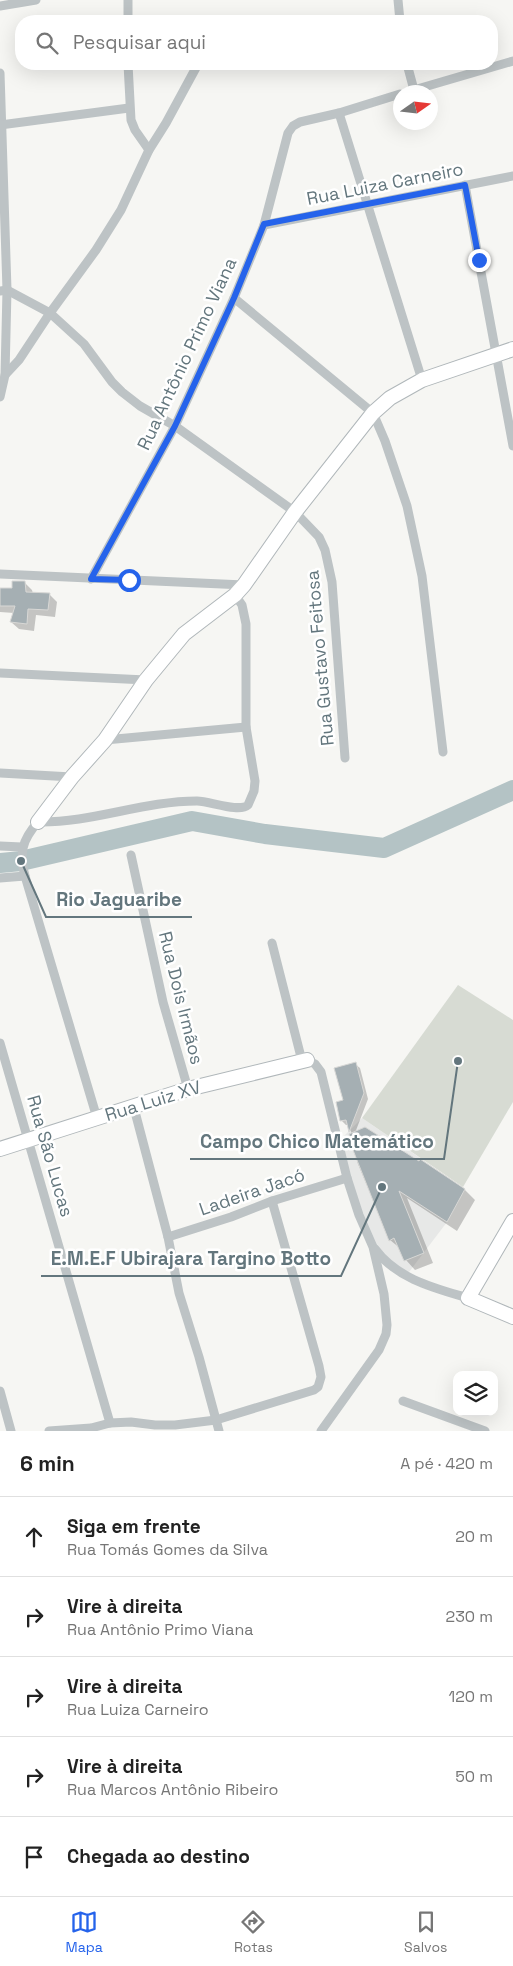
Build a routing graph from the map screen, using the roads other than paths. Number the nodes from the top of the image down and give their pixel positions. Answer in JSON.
{"nodes":[{"id":1,"x":36,"y":0,"type":"edge"},
{"id":2,"x":128,"y":0,"type":"edge"},
{"id":3,"x":398,"y":0,"type":"edge"},
{"id":4,"x":0,"y":6,"type":"edge"},
{"id":5,"x":128,"y":15,"type":"edge"},
{"id":6,"x":399,"y":15,"type":"edge"},
{"id":7,"x":513,"y":61,"type":"edge"},
{"id":8,"x":498,"y":65,"type":"edge"},
{"id":9,"x":128,"y":70,"type":"edge"},
{"id":10,"x":195,"y":70,"type":"edge"},
{"id":11,"x":408,"y":70,"type":"edge"},
{"id":12,"x":482,"y":70,"type":"edge"},
{"id":13,"x":0,"y":73,"type":"edge"},
{"id":14,"x":409,"y":85,"type":"edge"},
{"id":15,"x":431,"y":85,"type":"edge"},
{"id":16,"x":393,"y":96,"type":"edge"},
{"id":17,"x":129,"y":108,"type":"junction"},
{"id":18,"x":338,"y":113,"type":"junction"},
{"id":19,"x":1,"y":125,"type":"edge"},
{"id":20,"x":149,"y":150,"type":"junction"},
{"id":21,"x":513,"y":176,"type":"edge"},
{"id":22,"x":465,"y":185,"type":"junction"},
{"id":23,"x":366,"y":206,"type":"junction"},
{"id":24,"x":264,"y":224,"type":"junction"},
{"id":25,"x":3,"y":251,"type":"edge"},
{"id":26,"x":4,"y":290,"type":"edge"},
{"id":27,"x":234,"y":298,"type":"junction"},
{"id":28,"x":7,"y":308,"type":"junction"},
{"id":29,"x":50,"y":313,"type":"junction"},
{"id":30,"x":0,"y":320,"type":"edge"},
{"id":31,"x":513,"y":349,"type":"edge"},
{"id":32,"x":497,"y":354,"type":"junction"},
{"id":33,"x":5,"y":375,"type":"junction"},
{"id":34,"x":422,"y":380,"type":"junction"},
{"id":35,"x":0,"y":398,"type":"edge"},
{"id":36,"x":373,"y":412,"type":"junction"},
{"id":37,"x":175,"y":426,"type":"junction"},
{"id":38,"x":513,"y":446,"type":"edge"},
{"id":39,"x":295,"y":512,"type":"junction"},
{"id":40,"x":0,"y":574,"type":"edge"},
{"id":41,"x":91,"y":579,"type":"junction"},
{"id":42,"x":239,"y":590,"type":"junction"},
{"id":43,"x":0,"y":673,"type":"edge"},
{"id":44,"x":146,"y":680,"type":"junction"},
{"id":45,"x":246,"y":727,"type":"junction"},
{"id":46,"x":105,"y":740,"type":"junction"},
{"id":47,"x":443,"y":752,"type":"dead end"},
{"id":48,"x":345,"y":758,"type":"dead end"},
{"id":49,"x":0,"y":773,"type":"edge"},
{"id":50,"x":72,"y":777,"type":"junction"},
{"id":51,"x":38,"y":822,"type":"junction"},
{"id":52,"x":0,"y":846,"type":"edge"},
{"id":53,"x":22,"y":850,"type":"junction"},
{"id":54,"x":131,"y":855,"type":"dead end"},
{"id":55,"x":24,"y":873,"type":"junction"},
{"id":56,"x":0,"y":878,"type":"edge"},
{"id":57,"x":272,"y":943,"type":"dead end"},
{"id":58,"x":0,"y":1042,"type":"edge"},
{"id":59,"x":304,"y":1061,"type":"junction"},
{"id":60,"x":188,"y":1089,"type":"junction"},
{"id":61,"x":134,"y":1108,"type":"junction"},
{"id":62,"x":97,"y":1118,"type":"junction"},
{"id":63,"x":29,"y":1140,"type":"junction"},
{"id":64,"x":0,"y":1149,"type":"edge"},
{"id":65,"x":347,"y":1178,"type":"junction"},
{"id":66,"x":272,"y":1201,"type":"junction"},
{"id":67,"x":513,"y":1221,"type":"edge"},
{"id":68,"x":168,"y":1237,"type":"junction"},
{"id":69,"x":373,"y":1247,"type":"junction"},
{"id":70,"x":468,"y":1298,"type":"junction"},
{"id":71,"x":513,"y":1317,"type":"edge"},
{"id":72,"x":0,"y":1391,"type":"edge"},
{"id":73,"x":403,"y":1401,"type":"dead end"},
{"id":74,"x":216,"y":1420,"type":"junction"},
{"id":75,"x":110,"y":1423,"type":"junction"},
{"id":76,"x":11,"y":1431,"type":"edge"},
{"id":77,"x":49,"y":1431,"type":"edge"},
{"id":78,"x":219,"y":1431,"type":"edge"},
{"id":79,"x":321,"y":1431,"type":"edge"},
{"id":80,"x":485,"y":1431,"type":"edge"}],
"edges":[{"from":1,"to":4,"type":"street"},
{"from":2,"to":5,"type":"street"},
{"from":3,"to":6,"type":"street"},
{"from":7,"to":8,"type":"street"},
{"from":9,"to":17,"type":"street"},
{"from":10,"to":20,"type":"street"},
{"from":11,"to":14,"type":"street"},
{"from":12,"to":15,"type":"street"},
{"from":13,"to":19,"type":"street"},
{"from":16,"to":18,"type":"street"},
{"from":17,"to":19,"type":"street"},
{"from":17,"to":20,"type":"street"},
{"from":18,"to":23,"type":"street"},
{"from":18,"to":24,"type":"street","name":"Rua Antônio Primo Viana"},
{"from":19,"to":25,"type":"street"},
{"from":20,"to":29,"type":"street"},
{"from":21,"to":22,"type":"street","name":"Rua Luiza Carneiro"},
{"from":22,"to":23,"type":"street","name":"Rua Luiza Carneiro"},
{"from":22,"to":32,"type":"street"},
{"from":23,"to":24,"type":"street","name":"Rua Luiza Carneiro"},
{"from":23,"to":34,"type":"street"},
{"from":24,"to":27,"type":"street","name":"Rua Antônio Primo Viana"},
{"from":25,"to":26,"type":"street"},
{"from":26,"to":28,"type":"street"},
{"from":26,"to":29,"type":"street","name":"Rua Gustavo Feitosa"},
{"from":27,"to":36,"type":"street"},
{"from":27,"to":37,"type":"street","name":"Rua Antônio Primo Viana"},
{"from":28,"to":30,"type":"street"},
{"from":28,"to":33,"type":"street"},
{"from":29,"to":33,"type":"street"},
{"from":29,"to":37,"type":"street","name":"Rua Gustavo Feitosa"},
{"from":31,"to":32,"type":"street"},
{"from":32,"to":34,"type":"street"},
{"from":32,"to":38,"type":"street"},
{"from":33,"to":35,"type":"street"},
{"from":34,"to":36,"type":"street"},
{"from":36,"to":39,"type":"street"},
{"from":36,"to":47,"type":"street"},
{"from":37,"to":39,"type":"street","name":"Rua Gustavo Feitosa"},
{"from":37,"to":41,"type":"street","name":"Rua Antônio Primo Viana"},
{"from":39,"to":42,"type":"street"},
{"from":39,"to":48,"type":"street","name":"Rua Gustavo Feitosa"},
{"from":40,"to":41,"type":"street"},
{"from":41,"to":42,"type":"street"},
{"from":42,"to":44,"type":"street"},
{"from":42,"to":45,"type":"street"},
{"from":43,"to":44,"type":"street"},
{"from":44,"to":46,"type":"street"},
{"from":45,"to":46,"type":"street"},
{"from":45,"to":51,"type":"street"},
{"from":46,"to":50,"type":"street"},
{"from":49,"to":50,"type":"street"},
{"from":50,"to":51,"type":"street"},
{"from":51,"to":53,"type":"street"},
{"from":52,"to":53,"type":"street"},
{"from":53,"to":55,"type":"street"},
{"from":54,"to":60,"type":"street","name":"Rua Dois Irmãos"},
{"from":55,"to":56,"type":"street"},
{"from":55,"to":62,"type":"street"},
{"from":57,"to":59,"type":"street"},
{"from":58,"to":63,"type":"street","name":"Rua São Lucas"},
{"from":59,"to":60,"type":"street","name":"Rua Luiz XV"},
{"from":59,"to":65,"type":"street"},
{"from":60,"to":61,"type":"street","name":"Rua Luiz XV"},
{"from":61,"to":62,"type":"street","name":"Rua Luiz XV"},
{"from":61,"to":68,"type":"street"},
{"from":62,"to":63,"type":"street","name":"Rua Luiz XV"},
{"from":63,"to":64,"type":"street","name":"Rua Luiz XV"},
{"from":63,"to":75,"type":"street","name":"Rua São Lucas"},
{"from":65,"to":66,"type":"street","name":"Ladeira Jacó"},
{"from":65,"to":69,"type":"street"},
{"from":66,"to":68,"type":"street","name":"Ladeira Jacó"},
{"from":66,"to":74,"type":"street"},
{"from":67,"to":70,"type":"street"},
{"from":68,"to":74,"type":"street"},
{"from":69,"to":70,"type":"street"},
{"from":69,"to":79,"type":"street"},
{"from":70,"to":71,"type":"street"},
{"from":72,"to":76,"type":"street"},
{"from":73,"to":80,"type":"street"},
{"from":74,"to":75,"type":"street"},
{"from":74,"to":78,"type":"street"},
{"from":75,"to":77,"type":"street"}]}
